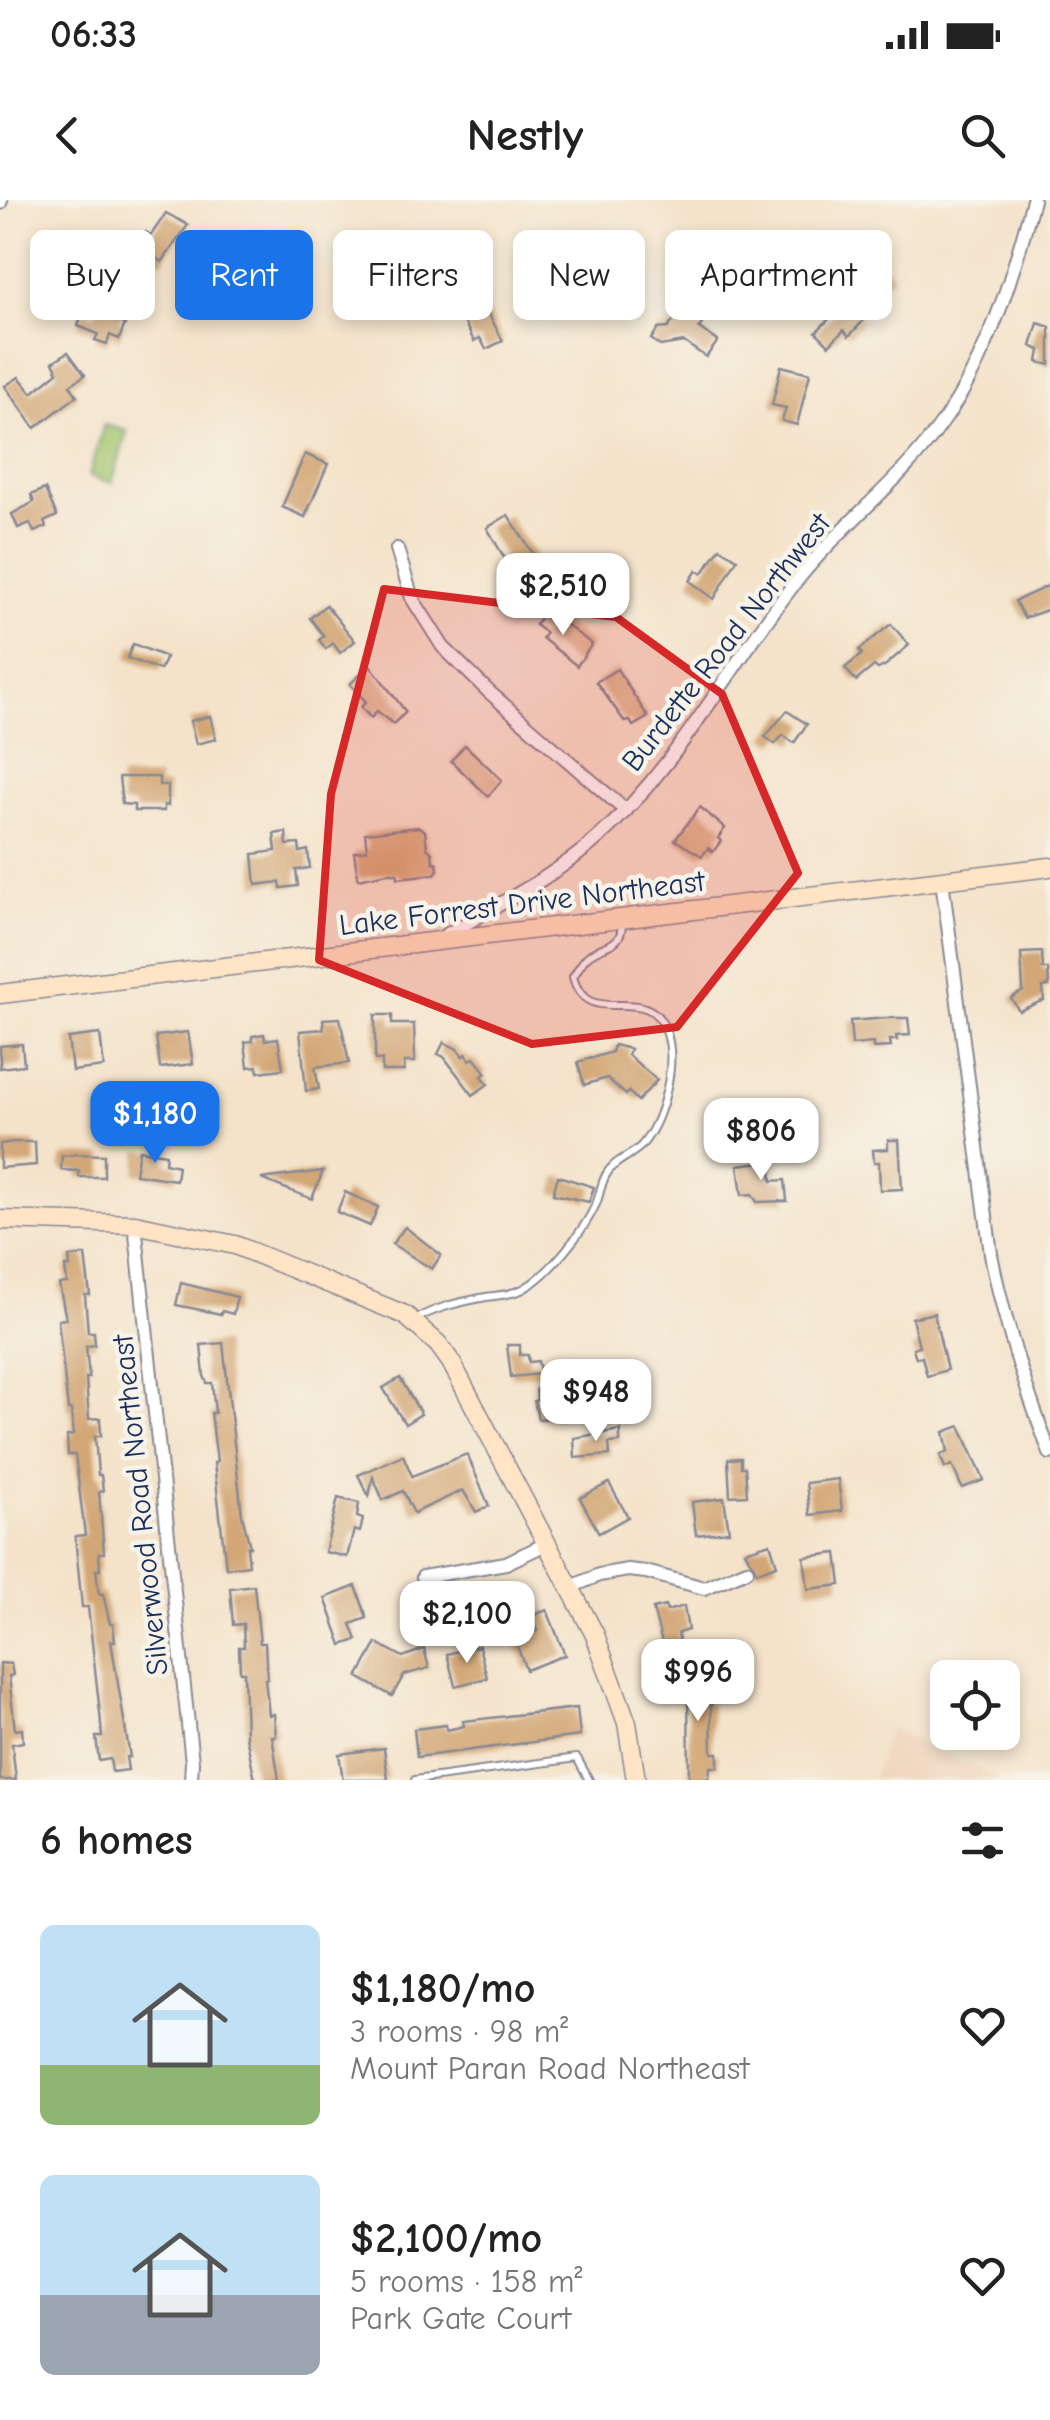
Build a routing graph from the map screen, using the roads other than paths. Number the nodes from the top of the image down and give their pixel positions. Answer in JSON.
{"nodes":[{"id":1,"x":1033,"y":200,"type":"edge"},
{"id":2,"x":397,"y":549,"type":"dead end"},
{"id":3,"x":626,"y":812,"type":"junction"},
{"id":4,"x":1050,"y":867,"type":"edge"},
{"id":5,"x":942,"y":880,"type":"junction"},
{"id":6,"x":622,"y":919,"type":"junction"},
{"id":7,"x":435,"y":942,"type":"junction"},
{"id":8,"x":0,"y":994,"type":"edge"},
{"id":9,"x":0,"y":1220,"type":"edge"},
{"id":10,"x":135,"y":1224,"type":"junction"},
{"id":11,"x":413,"y":1321,"type":"junction"},
{"id":12,"x":1050,"y":1453,"type":"edge"},
{"id":13,"x":548,"y":1543,"type":"junction"},
{"id":14,"x":747,"y":1570,"type":"dead end"},
{"id":15,"x":423,"y":1576,"type":"dead end"},
{"id":16,"x":571,"y":1586,"type":"junction"},
{"id":17,"x":191,"y":1780,"type":"edge"},
{"id":18,"x":414,"y":1780,"type":"edge"},
{"id":19,"x":590,"y":1780,"type":"edge"},
{"id":20,"x":636,"y":1780,"type":"edge"}],
"edges":[{"from":1,"to":3,"type":"street","name":"Burdette Road Northwest"},
{"from":2,"to":3,"type":"street"},
{"from":3,"to":7,"type":"street","name":"Burdette Road Northwest"},
{"from":4,"to":5,"type":"street","name":"Lake Forrest Drive Northeast"},
{"from":5,"to":6,"type":"street","name":"Lake Forrest Drive Northeast"},
{"from":5,"to":12,"type":"street"},
{"from":6,"to":7,"type":"street","name":"Lake Forrest Drive Northeast"},
{"from":6,"to":11,"type":"lane"},
{"from":7,"to":8,"type":"street","name":"Lake Forrest Drive Northeast"},
{"from":9,"to":10,"type":"street"},
{"from":10,"to":11,"type":"street"},
{"from":10,"to":17,"type":"street","name":"Silverwood Road Northeast"},
{"from":11,"to":13,"type":"street"},
{"from":13,"to":15,"type":"street"},
{"from":13,"to":16,"type":"street"},
{"from":14,"to":16,"type":"street"},
{"from":16,"to":20,"type":"street"},
{"from":18,"to":19,"type":"lane"}]}
